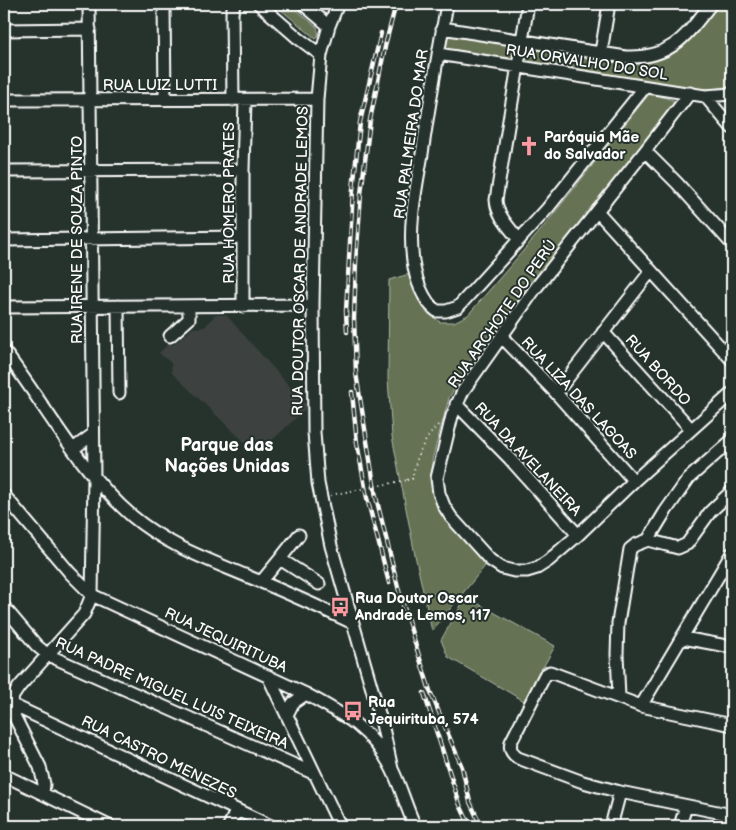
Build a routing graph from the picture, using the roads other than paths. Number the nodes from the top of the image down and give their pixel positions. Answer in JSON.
{"nodes":[{"id":1,"x":90,"y":4,"type":"edge"},
{"id":2,"x":164,"y":4,"type":"edge"},
{"id":3,"x":234,"y":4,"type":"edge"},
{"id":4,"x":259,"y":4,"type":"edge"},
{"id":5,"x":303,"y":4,"type":"edge"},
{"id":6,"x":338,"y":4,"type":"edge"},
{"id":7,"x":447,"y":4,"type":"edge"},
{"id":8,"x":528,"y":4,"type":"edge"},
{"id":9,"x":609,"y":4,"type":"edge"},
{"id":10,"x":711,"y":4,"type":"edge"},
{"id":11,"x":329,"y":26,"type":"junction"},
{"id":12,"x":442,"y":28,"type":"junction"},
{"id":13,"x":90,"y":29,"type":"junction"},
{"id":14,"x":4,"y":30,"type":"edge"},
{"id":15,"x":522,"y":40,"type":"junction"},
{"id":16,"x":601,"y":52,"type":"junction"},
{"id":17,"x":438,"y":54,"type":"junction"},
{"id":18,"x":321,"y":55,"type":"junction"},
{"id":19,"x":518,"y":66,"type":"junction"},
{"id":20,"x":645,"y":87,"type":"junction"},
{"id":21,"x":690,"y":93,"type":"junction"},
{"id":22,"x":732,"y":94,"type":"edge"},
{"id":23,"x":705,"y":96,"type":"junction"},
{"id":24,"x":317,"y":99,"type":"junction"},
{"id":25,"x":4,"y":100,"type":"edge"},
{"id":26,"x":91,"y":100,"type":"junction"},
{"id":27,"x":165,"y":100,"type":"junction"},
{"id":28,"x":232,"y":100,"type":"junction"},
{"id":29,"x":245,"y":100,"type":"junction"},
{"id":30,"x":732,"y":128,"type":"edge"},
{"id":31,"x":645,"y":151,"type":"junction"},
{"id":32,"x":243,"y":170,"type":"junction"},
{"id":33,"x":4,"y":171,"type":"edge"},
{"id":34,"x":91,"y":171,"type":"junction"},
{"id":35,"x":597,"y":211,"type":"junction"},
{"id":36,"x":243,"y":237,"type":"junction"},
{"id":37,"x":91,"y":239,"type":"junction"},
{"id":38,"x":4,"y":240,"type":"edge"},
{"id":39,"x":520,"y":240,"type":"junction"},
{"id":40,"x":732,"y":244,"type":"edge"},
{"id":41,"x":652,"y":272,"type":"junction"},
{"id":42,"x":313,"y":305,"type":"junction"},
{"id":43,"x":92,"y":306,"type":"junction"},
{"id":44,"x":118,"y":306,"type":"junction"},
{"id":45,"x":189,"y":306,"type":"junction"},
{"id":46,"x":243,"y":306,"type":"junction"},
{"id":47,"x":4,"y":307,"type":"edge"},
{"id":48,"x":603,"y":332,"type":"junction"},
{"id":49,"x":170,"y":336,"type":"dead end"},
{"id":50,"x":501,"y":336,"type":"junction"},
{"id":51,"x":5,"y":357,"type":"edge"},
{"id":52,"x":732,"y":360,"type":"edge"},
{"id":53,"x":119,"y":393,"type":"dead end"},
{"id":54,"x":556,"y":393,"type":"junction"},
{"id":55,"x":732,"y":393,"type":"edge"},
{"id":56,"x":456,"y":404,"type":"junction"},
{"id":57,"x":691,"y":429,"type":"junction"},
{"id":58,"x":92,"y":435,"type":"junction"},
{"id":59,"x":732,"y":440,"type":"edge"},
{"id":60,"x":73,"y":449,"type":"junction"},
{"id":61,"x":94,"y":477,"type":"junction"},
{"id":62,"x":634,"y":481,"type":"junction"},
{"id":63,"x":732,"y":491,"type":"edge"},
{"id":64,"x":4,"y":495,"type":"edge"},
{"id":65,"x":299,"y":535,"type":"dead end"},
{"id":66,"x":578,"y":535,"type":"junction"},
{"id":67,"x":648,"y":540,"type":"junction"},
{"id":68,"x":732,"y":553,"type":"edge"},
{"id":69,"x":280,"y":560,"type":"junction"},
{"id":70,"x":728,"y":569,"type":"edge"},
{"id":71,"x":261,"y":582,"type":"junction"},
{"id":72,"x":319,"y":584,"type":"dead end"},
{"id":73,"x":92,"y":595,"type":"junction"},
{"id":74,"x":4,"y":608,"type":"edge"},
{"id":75,"x":353,"y":623,"type":"junction"},
{"id":76,"x":682,"y":638,"type":"junction"},
{"id":77,"x":732,"y":647,"type":"edge"},
{"id":78,"x":48,"y":655,"type":"junction"},
{"id":79,"x":268,"y":676,"type":"junction"},
{"id":80,"x":306,"y":694,"type":"junction"},
{"id":81,"x":619,"y":698,"type":"junction"},
{"id":82,"x":6,"y":702,"type":"edge"},
{"id":83,"x":641,"y":706,"type":"junction"},
{"id":84,"x":34,"y":714,"type":"junction"},
{"id":85,"x":286,"y":714,"type":"junction"},
{"id":86,"x":382,"y":724,"type":"junction"},
{"id":87,"x":732,"y":726,"type":"edge"},
{"id":88,"x":20,"y":728,"type":"junction"},
{"id":89,"x":372,"y":738,"type":"junction"},
{"id":90,"x":392,"y":769,"type":"junction"},
{"id":91,"x":315,"y":774,"type":"junction"},
{"id":92,"x":4,"y":775,"type":"edge"},
{"id":93,"x":620,"y":792,"type":"junction"},
{"id":94,"x":43,"y":793,"type":"junction"},
{"id":95,"x":686,"y":806,"type":"junction"},
{"id":96,"x":236,"y":811,"type":"junction"},
{"id":97,"x":732,"y":815,"type":"edge"},
{"id":98,"x":108,"y":826,"type":"edge"},
{"id":99,"x":229,"y":826,"type":"edge"},
{"id":100,"x":271,"y":826,"type":"edge"},
{"id":101,"x":340,"y":826,"type":"edge"},
{"id":102,"x":415,"y":826,"type":"edge"},
{"id":103,"x":611,"y":826,"type":"edge"},
{"id":104,"x":680,"y":826,"type":"edge"}],
"edges":[{"from":1,"to":13,"type":"street","name":"RUA IRENE DE SOUZA PINTO"},
{"from":2,"to":27,"type":"street"},
{"from":3,"to":28,"type":"street"},
{"from":4,"to":18,"type":"street"},
{"from":5,"to":11,"type":"street"},
{"from":6,"to":11,"type":"street","name":"RUA DOUTOR OSCAR DE ANDRADE LEMOS"},
{"from":7,"to":12,"type":"street","name":"RUA PALMEIRA DO MAR"},
{"from":8,"to":15,"type":"street"},
{"from":9,"to":16,"type":"street"},
{"from":10,"to":16,"type":"street"},
{"from":11,"to":18,"type":"street","name":"RUA DOUTOR OSCAR DE ANDRADE LEMOS"},
{"from":12,"to":15,"type":"street"},
{"from":12,"to":17,"type":"street","name":"RUA PALMEIRA DO MAR"},
{"from":13,"to":14,"type":"street"},
{"from":13,"to":26,"type":"street","name":"RUA IRENE DE SOUZA PINTO"},
{"from":15,"to":16,"type":"street"},
{"from":15,"to":19,"type":"street"},
{"from":17,"to":19,"type":"street","name":"RUA ORVALHO DO SOL"},
{"from":17,"to":39,"type":"street","name":"RUA PALMEIRA DO MAR"},
{"from":18,"to":24,"type":"street","name":"RUA DOUTOR OSCAR DE ANDRADE LEMOS"},
{"from":19,"to":20,"type":"street","name":"RUA ORVALHO DO SOL"},
{"from":19,"to":39,"type":"street"},
{"from":20,"to":21,"type":"street","name":"RUA ORVALHO DO SOL"},
{"from":20,"to":39,"type":"street","name":"RUA PALMEIRA DO MAR"},
{"from":21,"to":23,"type":"street","name":"RUA ORVALHO DO SOL"},
{"from":21,"to":31,"type":"street","name":"RUA ARCHOTE DO PERÚ"},
{"from":22,"to":23,"type":"street","name":"RUA ORVALHO DO SOL"},
{"from":23,"to":30,"type":"street"},
{"from":24,"to":29,"type":"street","name":"RUA LUIZ LUTTI"},
{"from":24,"to":42,"type":"street","name":"RUA DOUTOR OSCAR DE ANDRADE LEMOS"},
{"from":25,"to":26,"type":"street","name":"RUA LUIZ LUTTI"},
{"from":26,"to":27,"type":"street","name":"RUA LUIZ LUTTI"},
{"from":26,"to":34,"type":"street","name":"RUA IRENE DE SOUZA PINTO"},
{"from":27,"to":28,"type":"street","name":"RUA LUIZ LUTTI"},
{"from":28,"to":29,"type":"street","name":"RUA LUIZ LUTTI"},
{"from":29,"to":32,"type":"street","name":"RUA HOMERO PRATES"},
{"from":31,"to":35,"type":"street","name":"RUA ARCHOTE DO PERÚ"},
{"from":31,"to":40,"type":"street"},
{"from":32,"to":34,"type":"street"},
{"from":32,"to":36,"type":"street","name":"RUA HOMERO PRATES"},
{"from":33,"to":34,"type":"street"},
{"from":34,"to":37,"type":"street","name":"RUA IRENE DE SOUZA PINTO"},
{"from":35,"to":41,"type":"street"},
{"from":35,"to":50,"type":"street","name":"RUA ARCHOTE DO PERÚ"},
{"from":36,"to":37,"type":"street"},
{"from":36,"to":46,"type":"street","name":"RUA HOMERO PRATES"},
{"from":37,"to":38,"type":"street"},
{"from":37,"to":43,"type":"street","name":"RUA IRENE DE SOUZA PINTO"},
{"from":41,"to":48,"type":"street"},
{"from":41,"to":52,"type":"street"},
{"from":42,"to":46,"type":"street"},
{"from":42,"to":75,"type":"street","name":"RUA DOUTOR OSCAR DE ANDRADE LEMOS"},
{"from":43,"to":44,"type":"street"},
{"from":43,"to":47,"type":"street"},
{"from":43,"to":58,"type":"street","name":"RUA IRENE DE SOUZA PINTO"},
{"from":44,"to":45,"type":"street"},
{"from":44,"to":53,"type":"street"},
{"from":45,"to":46,"type":"street"},
{"from":45,"to":49,"type":"street"},
{"from":48,"to":54,"type":"street"},
{"from":48,"to":57,"type":"street","name":"RUA BORDO"},
{"from":50,"to":54,"type":"street","name":"RUA LIZA DAS LAGOAS"},
{"from":50,"to":56,"type":"street","name":"RUA ARCHOTE DO PERÚ"},
{"from":51,"to":60,"type":"street"},
{"from":54,"to":62,"type":"street","name":"RUA LIZA DAS LAGOAS"},
{"from":55,"to":57,"type":"street","name":"RUA ARCHOTE DO PERÚ"},
{"from":56,"to":66,"type":"street","name":"RUA DA AVELANEIRA"},
{"from":56,"to":66,"type":"street","name":"RUA ARCHOTE DO PERÚ"},
{"from":57,"to":62,"type":"street","name":"RUA ARCHOTE DO PERÚ"},
{"from":58,"to":60,"type":"street"},
{"from":58,"to":61,"type":"street","name":"RUA IRENE DE SOUZA PINTO"},
{"from":59,"to":67,"type":"street"},
{"from":60,"to":61,"type":"street"},
{"from":61,"to":71,"type":"street"},
{"from":61,"to":73,"type":"street","name":"RUA IRENE DE SOUZA PINTO"},
{"from":62,"to":66,"type":"street","name":"RUA ARCHOTE DO PERÚ"},
{"from":63,"to":67,"type":"street"},
{"from":64,"to":73,"type":"street","name":"RUA JEQUIRITUBA"},
{"from":65,"to":69,"type":"street"},
{"from":67,"to":81,"type":"street"},
{"from":68,"to":70,"type":"street"},
{"from":69,"to":71,"type":"street"},
{"from":69,"to":72,"type":"street"},
{"from":70,"to":76,"type":"street"},
{"from":71,"to":75,"type":"street"},
{"from":73,"to":78,"type":"street"},
{"from":73,"to":79,"type":"street","name":"RUA JEQUIRITUBA"},
{"from":74,"to":78,"type":"street","name":"RUA PADRE MIGUEL LUIS TEIXEIRA"},
{"from":75,"to":86,"type":"street","name":"RUA DOUTOR OSCAR DE ANDRADE LEMOS"},
{"from":76,"to":77,"type":"street"},
{"from":76,"to":83,"type":"street"},
{"from":78,"to":82,"type":"street"},
{"from":78,"to":91,"type":"street","name":"RUA PADRE MIGUEL LUIS TEIXEIRA"},
{"from":79,"to":80,"type":"street","name":"RUA JEQUIRITUBA"},
{"from":79,"to":85,"type":"street"},
{"from":80,"to":85,"type":"street"},
{"from":80,"to":89,"type":"street","name":"RUA JEQUIRITUBA"},
{"from":81,"to":83,"type":"street"},
{"from":81,"to":93,"type":"street"},
{"from":82,"to":84,"type":"street","name":"RUA CASTRO MENEZES"},
{"from":82,"to":88,"type":"street"},
{"from":83,"to":87,"type":"street"},
{"from":84,"to":88,"type":"street"},
{"from":84,"to":96,"type":"street","name":"RUA CASTRO MENEZES"},
{"from":85,"to":91,"type":"street"},
{"from":86,"to":89,"type":"street"},
{"from":86,"to":90,"type":"street","name":"RUA DOUTOR OSCAR DE ANDRADE LEMOS"},
{"from":88,"to":94,"type":"street"},
{"from":89,"to":90,"type":"street","name":"RUA JEQUIRITUBA"},
{"from":90,"to":102,"type":"street","name":"RUA JEQUIRITUBA"},
{"from":91,"to":101,"type":"street"},
{"from":92,"to":94,"type":"street"},
{"from":93,"to":95,"type":"street"},
{"from":93,"to":103,"type":"street"},
{"from":94,"to":98,"type":"street"},
{"from":95,"to":97,"type":"street"},
{"from":95,"to":104,"type":"street"},
{"from":96,"to":99,"type":"street"},
{"from":96,"to":100,"type":"street","name":"RUA CASTRO MENEZES"}]}
